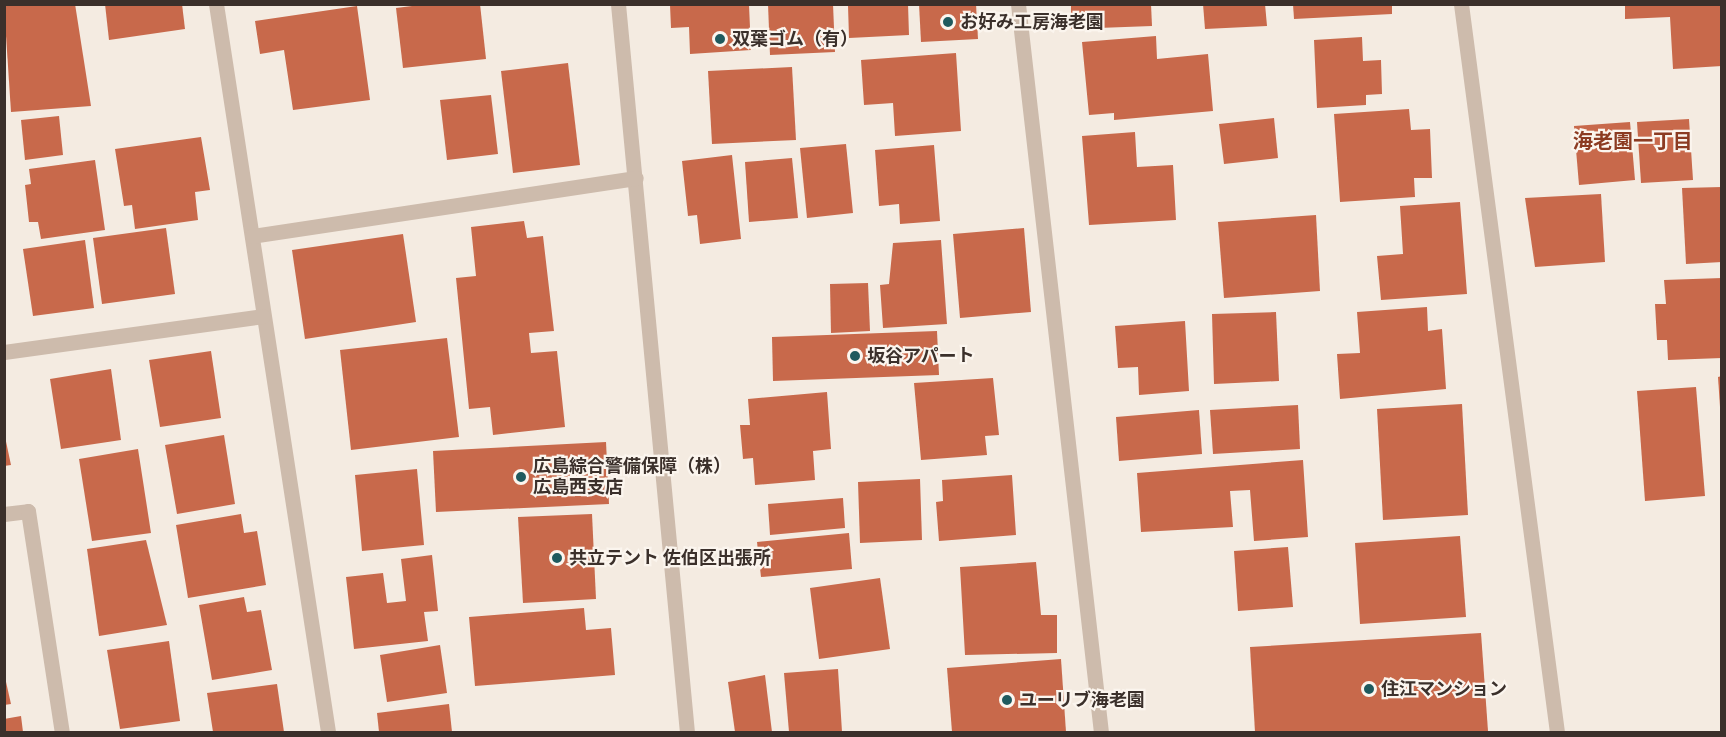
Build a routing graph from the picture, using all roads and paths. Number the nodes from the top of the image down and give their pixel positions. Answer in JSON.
{"nodes":[{"id":1,"x":216,"y":4,"type":"edge"},
{"id":2,"x":618,"y":4,"type":"edge"},
{"id":3,"x":1017,"y":4,"type":"edge"},
{"id":4,"x":1461,"y":4,"type":"edge"},
{"id":5,"x":636,"y":178,"type":"junction"},
{"id":6,"x":252,"y":236,"type":"junction"},
{"id":7,"x":264,"y":316,"type":"junction"},
{"id":8,"x":4,"y":352,"type":"edge"},
{"id":9,"x":4,"y":514,"type":"edge"},
{"id":10,"x":62,"y":732,"type":"edge"},
{"id":11,"x":328,"y":732,"type":"edge"},
{"id":12,"x":687,"y":732,"type":"edge"},
{"id":13,"x":1101,"y":732,"type":"edge"},
{"id":14,"x":1557,"y":732,"type":"edge"}],
"edges":[{"from":1,"to":6,"type":"street"},
{"from":2,"to":5,"type":"street"},
{"from":3,"to":13,"type":"street"},
{"from":4,"to":14,"type":"street"},
{"from":5,"to":6,"type":"street"},
{"from":5,"to":12,"type":"street"},
{"from":6,"to":7,"type":"street"},
{"from":7,"to":8,"type":"street"},
{"from":7,"to":11,"type":"street"},
{"from":9,"to":10,"type":"street"}]}
